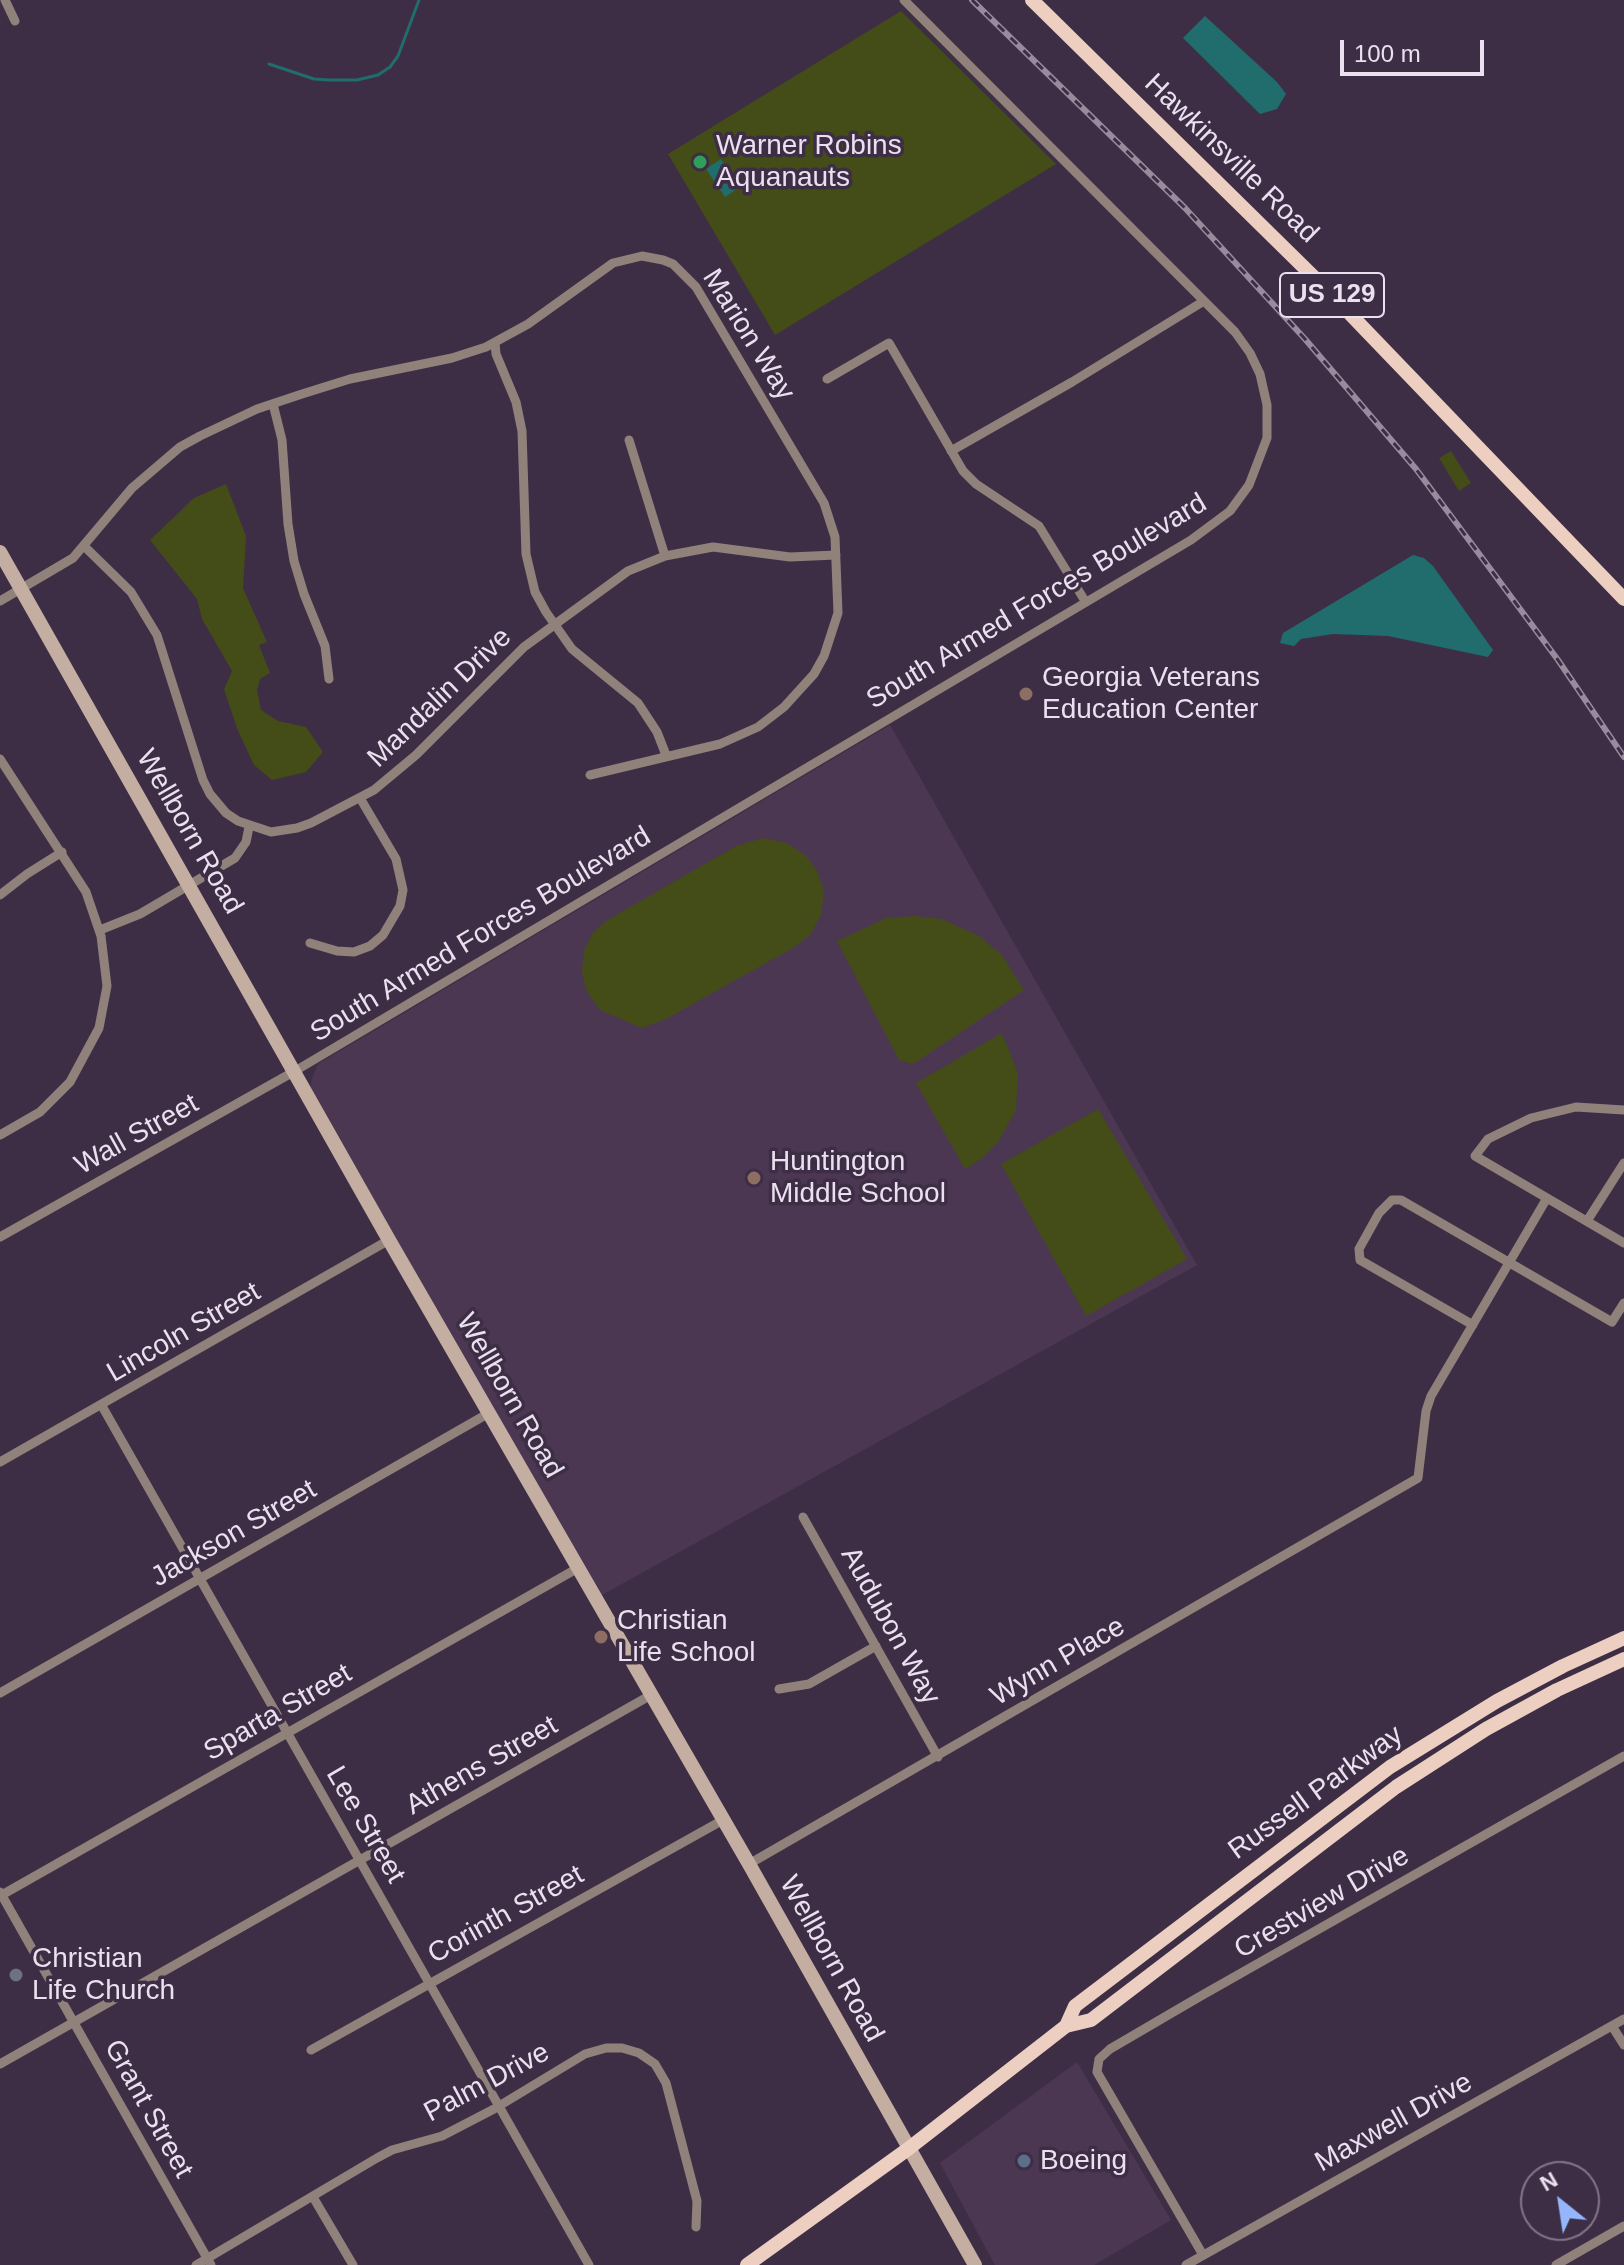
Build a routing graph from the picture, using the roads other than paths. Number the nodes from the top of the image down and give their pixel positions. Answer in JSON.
{"nodes":[{"id":1,"x":5,"y":0,"type":"edge"},
{"id":2,"x":904,"y":0,"type":"edge"},
{"id":3,"x":1032,"y":0,"type":"edge"},
{"id":4,"x":15,"y":21,"type":"dead end"},
{"id":5,"x":1204,"y":301,"type":"junction"},
{"id":6,"x":495,"y":343,"type":"junction"},
{"id":7,"x":827,"y":379,"type":"dead end"},
{"id":8,"x":273,"y":404,"type":"junction"},
{"id":9,"x":629,"y":440,"type":"dead end"},
{"id":10,"x":951,"y":451,"type":"junction"},
{"id":11,"x":84,"y":546,"type":"junction"},
{"id":12,"x":0,"y":552,"type":"edge"},
{"id":13,"x":836,"y":555,"type":"junction"},
{"id":14,"x":665,"y":556,"type":"junction"},
{"id":15,"x":21,"y":588,"type":"junction"},
{"id":16,"x":1624,"y":599,"type":"edge"},
{"id":17,"x":0,"y":601,"type":"edge"},
{"id":18,"x":1085,"y":601,"type":"junction"},
{"id":19,"x":554,"y":625,"type":"junction"},
{"id":20,"x":329,"y":679,"type":"dead end"},
{"id":21,"x":666,"y":755,"type":"junction"},
{"id":22,"x":0,"y":759,"type":"edge"},
{"id":23,"x":590,"y":775,"type":"dead end"},
{"id":24,"x":360,"y":798,"type":"junction"},
{"id":25,"x":249,"y":827,"type":"junction"},
{"id":26,"x":62,"y":852,"type":"junction"},
{"id":27,"x":189,"y":886,"type":"junction"},
{"id":28,"x":0,"y":895,"type":"edge"},
{"id":29,"x":100,"y":930,"type":"junction"},
{"id":30,"x":310,"y":943,"type":"dead end"},
{"id":31,"x":295,"y":1071,"type":"junction"},
{"id":32,"x":1624,"y":1110,"type":"edge"},
{"id":33,"x":0,"y":1135,"type":"edge"},
{"id":34,"x":1624,"y":1163,"type":"edge"},
{"id":35,"x":1547,"y":1198,"type":"junction"},
{"id":36,"x":1587,"y":1221,"type":"junction"},
{"id":37,"x":0,"y":1237,"type":"edge"},
{"id":38,"x":389,"y":1240,"type":"junction"},
{"id":39,"x":1624,"y":1243,"type":"edge"},
{"id":40,"x":1509,"y":1263,"type":"junction"},
{"id":41,"x":1624,"y":1303,"type":"edge"},
{"id":42,"x":1473,"y":1325,"type":"junction"},
{"id":43,"x":102,"y":1406,"type":"junction"},
{"id":44,"x":489,"y":1413,"type":"junction"},
{"id":45,"x":0,"y":1462,"type":"edge"},
{"id":46,"x":803,"y":1517,"type":"dead end"},
{"id":47,"x":578,"y":1568,"type":"junction"},
{"id":48,"x":200,"y":1579,"type":"junction"},
{"id":49,"x":1624,"y":1638,"type":"edge"},
{"id":50,"x":876,"y":1646,"type":"junction"},
{"id":51,"x":1624,"y":1659,"type":"edge"},
{"id":52,"x":779,"y":1689,"type":"dead end"},
{"id":53,"x":0,"y":1693,"type":"edge"},
{"id":54,"x":651,"y":1695,"type":"junction"},
{"id":55,"x":288,"y":1733,"type":"junction"},
{"id":56,"x":1624,"y":1756,"type":"edge"},
{"id":57,"x":938,"y":1757,"type":"junction"},
{"id":58,"x":723,"y":1820,"type":"junction"},
{"id":59,"x":360,"y":1860,"type":"junction"},
{"id":60,"x":749,"y":1864,"type":"junction"},
{"id":61,"x":1,"y":1894,"type":"edge"},
{"id":62,"x":429,"y":1983,"type":"junction"},
{"id":63,"x":1624,"y":2019,"type":"edge"},
{"id":64,"x":74,"y":2022,"type":"junction"},
{"id":65,"x":1066,"y":2026,"type":"junction"},
{"id":66,"x":1612,"y":2026,"type":"junction"},
{"id":67,"x":1624,"y":2045,"type":"edge"},
{"id":68,"x":311,"y":2050,"type":"dead end"},
{"id":69,"x":0,"y":2064,"type":"edge"},
{"id":70,"x":499,"y":2106,"type":"junction"},
{"id":71,"x":908,"y":2149,"type":"junction"},
{"id":72,"x":313,"y":2197,"type":"junction"},
{"id":73,"x":1624,"y":2226,"type":"edge"},
{"id":74,"x":696,"y":2227,"type":"dead end"},
{"id":75,"x":1203,"y":2255,"type":"junction"},
{"id":76,"x":209,"y":2262,"type":"edge"},
{"id":77,"x":196,"y":2265,"type":"edge"},
{"id":78,"x":353,"y":2265,"type":"edge"},
{"id":79,"x":589,"y":2265,"type":"edge"},
{"id":80,"x":747,"y":2265,"type":"edge"},
{"id":81,"x":975,"y":2265,"type":"edge"},
{"id":82,"x":1186,"y":2265,"type":"edge"},
{"id":83,"x":1556,"y":2265,"type":"edge"}],
"edges":[{"from":1,"to":4,"type":"street"},
{"from":2,"to":5,"type":"street","name":"South Armed Forces Boulevard"},
{"from":3,"to":16,"type":"main road","name":"Hawkinsville Road","number":"US 129"},
{"from":5,"to":10,"type":"street"},
{"from":5,"to":18,"type":"street","name":"South Armed Forces Boulevard"},
{"from":6,"to":8,"type":"street","name":"Marion Way"},
{"from":6,"to":13,"type":"street","name":"Marion Way"},
{"from":6,"to":19,"type":"street"},
{"from":7,"to":10,"type":"street"},
{"from":8,"to":11,"type":"street","name":"Marion Way"},
{"from":8,"to":20,"type":"street"},
{"from":9,"to":14,"type":"street"},
{"from":10,"to":18,"type":"street"},
{"from":11,"to":15,"type":"street","name":"Marion Way"},
{"from":11,"to":25,"type":"street"},
{"from":12,"to":15,"type":"street","name":"Wellborn Road"},
{"from":13,"to":14,"type":"street","name":"Mandalin Drive"},
{"from":13,"to":21,"type":"street","name":"Marion Way"},
{"from":14,"to":19,"type":"street","name":"Mandalin Drive"},
{"from":15,"to":17,"type":"street","name":"Marion Way"},
{"from":15,"to":27,"type":"street","name":"Wellborn Road"},
{"from":18,"to":31,"type":"street","name":"South Armed Forces Boulevard"},
{"from":19,"to":21,"type":"street"},
{"from":19,"to":24,"type":"street","name":"Mandalin Drive"},
{"from":21,"to":23,"type":"street","name":"Marion Way"},
{"from":22,"to":26,"type":"street"},
{"from":24,"to":25,"type":"street","name":"Mandalin Drive"},
{"from":24,"to":30,"type":"street"},
{"from":25,"to":27,"type":"street"},
{"from":26,"to":28,"type":"street"},
{"from":26,"to":29,"type":"street"},
{"from":27,"to":29,"type":"street"},
{"from":27,"to":31,"type":"street","name":"Wellborn Road"},
{"from":29,"to":33,"type":"street"},
{"from":31,"to":37,"type":"street","name":"Wall Street"},
{"from":31,"to":38,"type":"street","name":"Wellborn Road"},
{"from":32,"to":35,"type":"street"},
{"from":34,"to":36,"type":"street"},
{"from":35,"to":36,"type":"street"},
{"from":35,"to":40,"type":"street","name":"Wynn Place"},
{"from":36,"to":39,"type":"street"},
{"from":38,"to":43,"type":"street","name":"Lincoln Street"},
{"from":38,"to":44,"type":"street","name":"Wellborn Road"},
{"from":40,"to":41,"type":"street"},
{"from":40,"to":42,"type":"street","name":"Wynn Place"},
{"from":40,"to":42,"type":"street"},
{"from":42,"to":57,"type":"street","name":"Wynn Place"},
{"from":43,"to":45,"type":"street","name":"Lincoln Street"},
{"from":43,"to":48,"type":"street","name":"Lee Street"},
{"from":44,"to":47,"type":"street","name":"Wellborn Road"},
{"from":44,"to":48,"type":"street","name":"Jackson Street"},
{"from":46,"to":50,"type":"street","name":"Audubon Way"},
{"from":47,"to":54,"type":"street","name":"Wellborn Road"},
{"from":47,"to":55,"type":"street","name":"Sparta Street"},
{"from":48,"to":53,"type":"street","name":"Jackson Street"},
{"from":48,"to":55,"type":"street","name":"Lee Street"},
{"from":49,"to":65,"type":"main road","name":"Russell Parkway"},
{"from":50,"to":52,"type":"street"},
{"from":50,"to":57,"type":"street","name":"Audubon Way"},
{"from":51,"to":65,"type":"main road","name":"Russell Parkway"},
{"from":54,"to":58,"type":"street","name":"Wellborn Road"},
{"from":54,"to":59,"type":"street","name":"Athens Street"},
{"from":55,"to":59,"type":"street","name":"Lee Street"},
{"from":55,"to":61,"type":"street","name":"Sparta Street"},
{"from":56,"to":75,"type":"street","name":"Crestview Drive"},
{"from":57,"to":60,"type":"street","name":"Wynn Place"},
{"from":58,"to":60,"type":"street","name":"Wellborn Road"},
{"from":58,"to":62,"type":"street","name":"Corinth Street"},
{"from":59,"to":62,"type":"street","name":"Lee Street"},
{"from":59,"to":64,"type":"street","name":"Athens Street"},
{"from":60,"to":71,"type":"street","name":"Wellborn Road"},
{"from":61,"to":64,"type":"street","name":"Grant Street"},
{"from":62,"to":68,"type":"street","name":"Corinth Street"},
{"from":62,"to":70,"type":"street","name":"Lee Street"},
{"from":63,"to":66,"type":"street","name":"Maxwell Drive"},
{"from":64,"to":69,"type":"street","name":"Athens Street"},
{"from":64,"to":76,"type":"street","name":"Grant Street"},
{"from":65,"to":71,"type":"main road","name":"Russell Parkway"},
{"from":66,"to":67,"type":"street"},
{"from":66,"to":75,"type":"street","name":"Maxwell Drive"},
{"from":70,"to":72,"type":"street","name":"Palm Drive"},
{"from":70,"to":74,"type":"street","name":"Palm Drive"},
{"from":70,"to":79,"type":"street","name":"Lee Street"},
{"from":71,"to":80,"type":"main road","name":"Russell Parkway"},
{"from":71,"to":81,"type":"street","name":"Wellborn Road"},
{"from":72,"to":76,"type":"street","name":"Palm Drive"},
{"from":72,"to":78,"type":"street"},
{"from":73,"to":83,"type":"street"},
{"from":75,"to":82,"type":"street","name":"Maxwell Drive"},
{"from":76,"to":77,"type":"street","name":"Palm Drive"}]}
